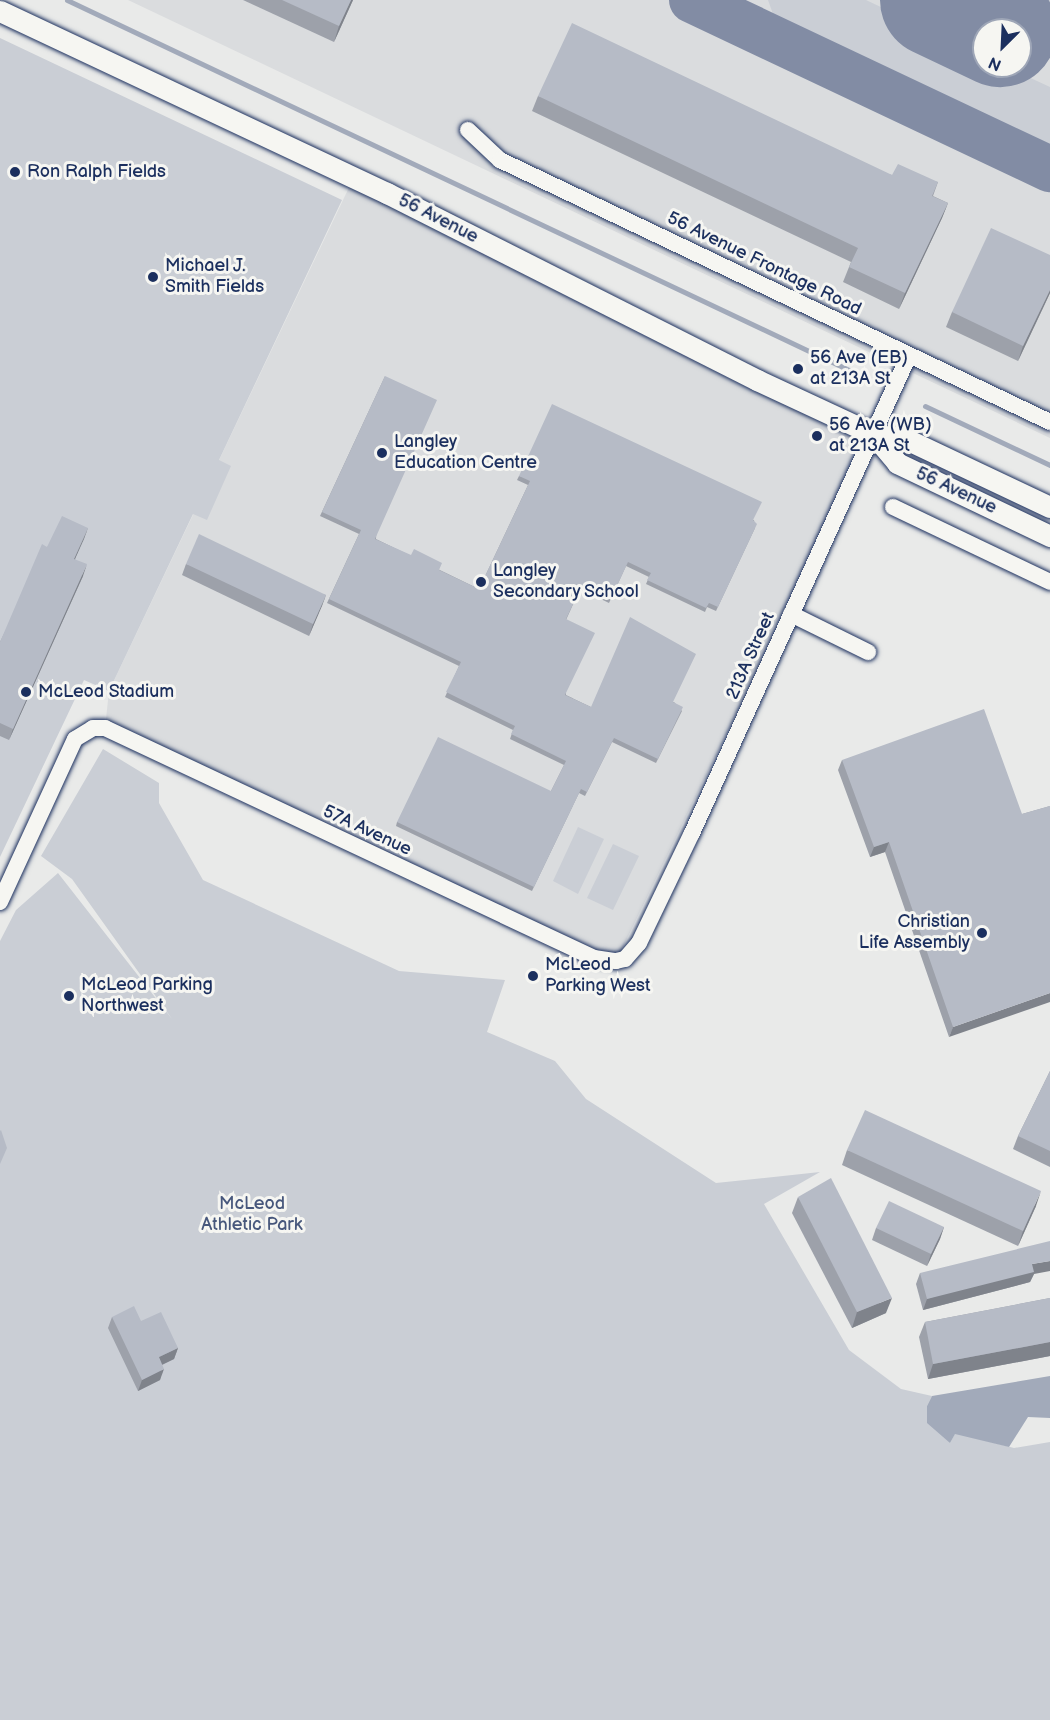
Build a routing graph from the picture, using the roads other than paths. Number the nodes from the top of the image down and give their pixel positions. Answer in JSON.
{"nodes":[{"id":1,"x":0,"y":11,"type":"edge"},
{"id":2,"x":468,"y":130,"type":"dead end"},
{"id":3,"x":909,"y":355,"type":"junction"},
{"id":4,"x":1050,"y":422,"type":"edge"},
{"id":5,"x":873,"y":434,"type":"junction"},
{"id":6,"x":893,"y":507,"type":"dead end"},
{"id":7,"x":1050,"y":507,"type":"edge"},
{"id":8,"x":1050,"y":536,"type":"edge"},
{"id":9,"x":1050,"y":582,"type":"edge"},
{"id":10,"x":791,"y":614,"type":"junction"},
{"id":11,"x":868,"y":652,"type":"dead end"},
{"id":12,"x":0,"y":902,"type":"edge"},
{"id":13,"x":616,"y":962,"type":"joint"}],
"edges":[{"from":1,"to":5,"type":"main road","name":"56 Avenue"},
{"from":2,"to":3,"type":"street","name":"56 Avenue Frontage Road"},
{"from":3,"to":4,"type":"street","name":"56 Avenue Frontage Road"},
{"from":3,"to":5,"type":"street","name":"213A Street"},
{"from":5,"to":7,"type":"main road","name":"56 Avenue"},
{"from":5,"to":8,"type":"main road","name":"56 Avenue"},
{"from":5,"to":10,"type":"street","name":"213A Street"},
{"from":6,"to":9,"type":"street"},
{"from":10,"to":11,"type":"street"},
{"from":10,"to":13,"type":"street","name":"213A Street"},
{"from":12,"to":13,"type":"street","name":"57A Avenue"}]}
